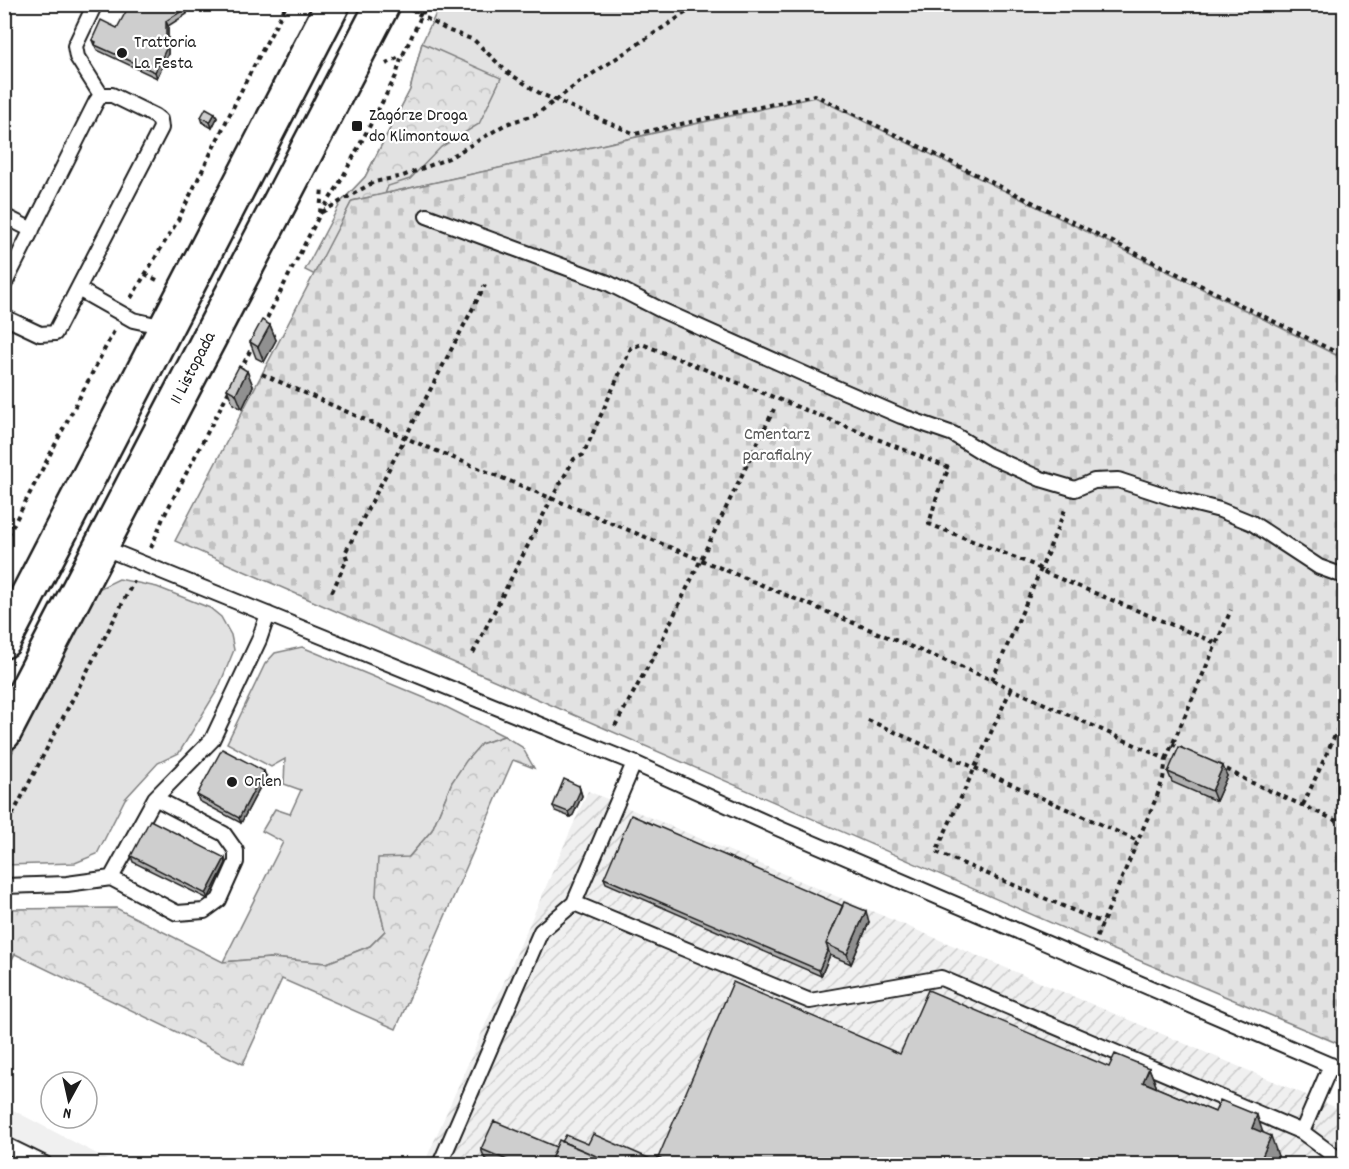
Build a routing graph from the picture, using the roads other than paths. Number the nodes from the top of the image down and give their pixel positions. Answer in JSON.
{"nodes":[{"id":1,"x":95,"y":4,"type":"edge"},
{"id":2,"x":333,"y":4,"type":"edge"},
{"id":3,"x":383,"y":4,"type":"edge"},
{"id":4,"x":101,"y":95,"type":"junction"},
{"id":5,"x":4,"y":216,"type":"edge"},
{"id":6,"x":427,"y":216,"type":"dead end"},
{"id":7,"x":32,"y":230,"type":"junction"},
{"id":8,"x":4,"y":285,"type":"edge"},
{"id":9,"x":78,"y":289,"type":"junction"},
{"id":10,"x":4,"y":317,"type":"edge"},
{"id":11,"x":133,"y":320,"type":"junction"},
{"id":12,"x":151,"y":338,"type":"junction"},
{"id":13,"x":205,"y":348,"type":"junction"},
{"id":14,"x":63,"y":527,"type":"junction"},
{"id":15,"x":102,"y":547,"type":"junction"},
{"id":16,"x":1344,"y":576,"type":"edge"},
{"id":17,"x":268,"y":614,"type":"junction"},
{"id":18,"x":4,"y":641,"type":"edge"},
{"id":19,"x":4,"y":733,"type":"edge"},
{"id":20,"x":634,"y":763,"type":"junction"},
{"id":21,"x":155,"y":798,"type":"junction"},
{"id":22,"x":111,"y":878,"type":"junction"},
{"id":23,"x":4,"y":886,"type":"edge"},
{"id":24,"x":574,"y":903,"type":"junction"},
{"id":25,"x":1331,"y":1065,"type":"junction"},
{"id":26,"x":1344,"y":1071,"type":"edge"},
{"id":27,"x":1302,"y":1132,"type":"junction"},
{"id":28,"x":4,"y":1144,"type":"edge"},
{"id":29,"x":1344,"y":1163,"type":"edge"},
{"id":30,"x":45,"y":1164,"type":"edge"},
{"id":31,"x":440,"y":1164,"type":"edge"}],
"edges":[{"from":1,"to":4,"type":"lane"},
{"from":2,"to":12,"type":"main road"},
{"from":3,"to":13,"type":"main road","name":"11 Listopada"},
{"from":4,"to":7,"type":"lane"},
{"from":4,"to":9,"type":"lane"},
{"from":5,"to":7,"type":"lane"},
{"from":6,"to":16,"type":"lane"},
{"from":7,"to":8,"type":"lane"},
{"from":9,"to":10,"type":"lane"},
{"from":9,"to":11,"type":"lane"},
{"from":11,"to":12,"type":"lane"},
{"from":11,"to":12,"type":"lane"},
{"from":12,"to":13,"type":"main road"},
{"from":12,"to":14,"type":"main road"},
{"from":13,"to":15,"type":"main road","name":"11 Listopada"},
{"from":14,"to":15,"type":"main road"},
{"from":14,"to":18,"type":"main road"},
{"from":15,"to":17,"type":"lane"},
{"from":15,"to":19,"type":"main road","name":"11 Listopada"},
{"from":17,"to":20,"type":"lane"},
{"from":17,"to":21,"type":"lane"},
{"from":20,"to":24,"type":"lane"},
{"from":20,"to":25,"type":"lane"},
{"from":21,"to":22,"type":"lane"},
{"from":21,"to":22,"type":"lane"},
{"from":22,"to":23,"type":"lane"},
{"from":24,"to":27,"type":"lane"},
{"from":24,"to":31,"type":"lane"},
{"from":25,"to":26,"type":"lane"},
{"from":25,"to":27,"type":"lane"},
{"from":27,"to":29,"type":"lane"},
{"from":28,"to":30,"type":"lane"}]}
